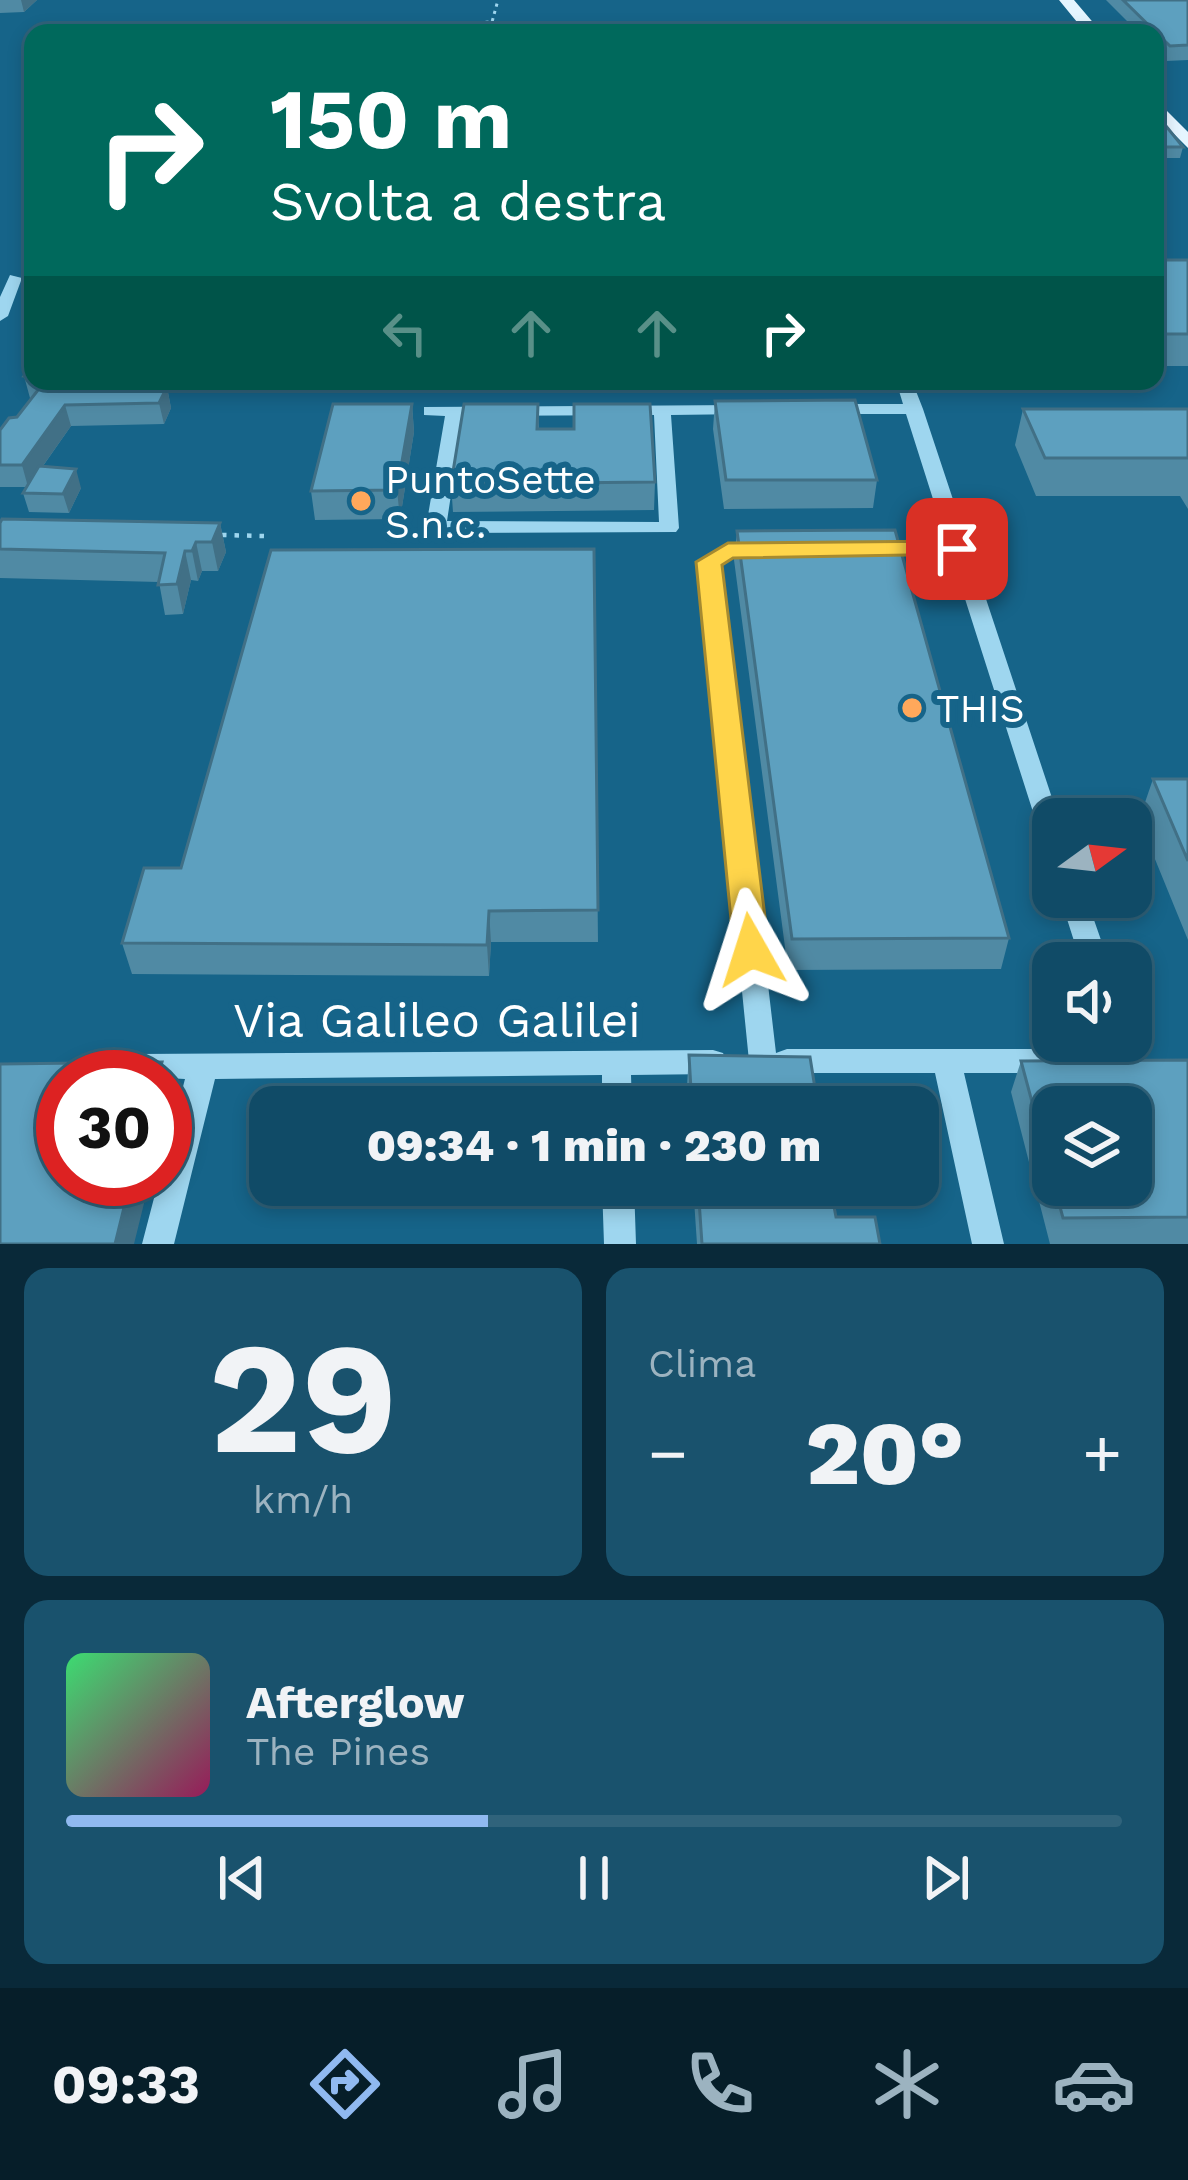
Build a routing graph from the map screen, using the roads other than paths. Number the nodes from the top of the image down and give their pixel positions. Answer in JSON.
{"nodes":[{"id":1,"x":1066,"y":0,"type":"edge"},
{"id":2,"x":1086,"y":24,"type":"edge"},
{"id":3,"x":1164,"y":114,"type":"edge"},
{"id":4,"x":1186,"y":138,"type":"edge"},
{"id":5,"x":16,"y":278,"type":"edge"},
{"id":6,"x":0,"y":316,"type":"edge"},
{"id":7,"x":907,"y":390,"type":"edge"},
{"id":8,"x":914,"y":409,"type":"junction"},
{"id":9,"x":758,"y":410,"type":"edge"},
{"id":10,"x":804,"y":410,"type":"edge"},
{"id":11,"x":430,"y":411,"type":"dead end"},
{"id":12,"x":455,"y":411,"type":"junction"},
{"id":13,"x":662,"y":411,"type":"junction"},
{"id":14,"x":842,"y":549,"type":"edge"},
{"id":15,"x":957,"y":549,"type":"junction"},
{"id":16,"x":796,"y":550,"type":"edge"},
{"id":17,"x":1040,"y":798,"type":"edge"},
{"id":18,"x":1032,"y":1060,"type":"edge"},
{"id":19,"x":763,"y":1061,"type":"junction"},
{"id":20,"x":947,"y":1062,"type":"junction"},
{"id":21,"x":616,"y":1064,"type":"junction"},
{"id":22,"x":192,"y":1067,"type":"edge"},
{"id":23,"x":203,"y":1067,"type":"junction"},
{"id":24,"x":617,"y":1086,"type":"edge"},
{"id":25,"x":619,"y":1206,"type":"edge"},
{"id":26,"x":158,"y":1244,"type":"edge"},
{"id":27,"x":620,"y":1244,"type":"edge"},
{"id":28,"x":988,"y":1244,"type":"edge"}],
"edges":[{"from":1,"to":2,"type":"main road"},
{"from":3,"to":4,"type":"main road"},
{"from":5,"to":6,"type":"street"},
{"from":7,"to":8,"type":"street"},
{"from":8,"to":10,"type":"street"},
{"from":8,"to":15,"type":"street"},
{"from":9,"to":13,"type":"street"},
{"from":11,"to":12,"type":"street"},
{"from":12,"to":13,"type":"street"},
{"from":12,"to":13,"type":"street"},
{"from":14,"to":15,"type":"street"},
{"from":15,"to":17,"type":"street"},
{"from":16,"to":19,"type":"street"},
{"from":18,"to":20,"type":"street","name":"Via Galileo Galilei"},
{"from":19,"to":20,"type":"street","name":"Via Galileo Galilei"},
{"from":19,"to":21,"type":"street","name":"Via Galileo Galilei"},
{"from":20,"to":28,"type":"street"},
{"from":21,"to":23,"type":"street","name":"Via Galileo Galilei"},
{"from":21,"to":24,"type":"street"},
{"from":22,"to":23,"type":"street","name":"Via Galileo Galilei"},
{"from":23,"to":26,"type":"street"},
{"from":25,"to":27,"type":"street"}]}
